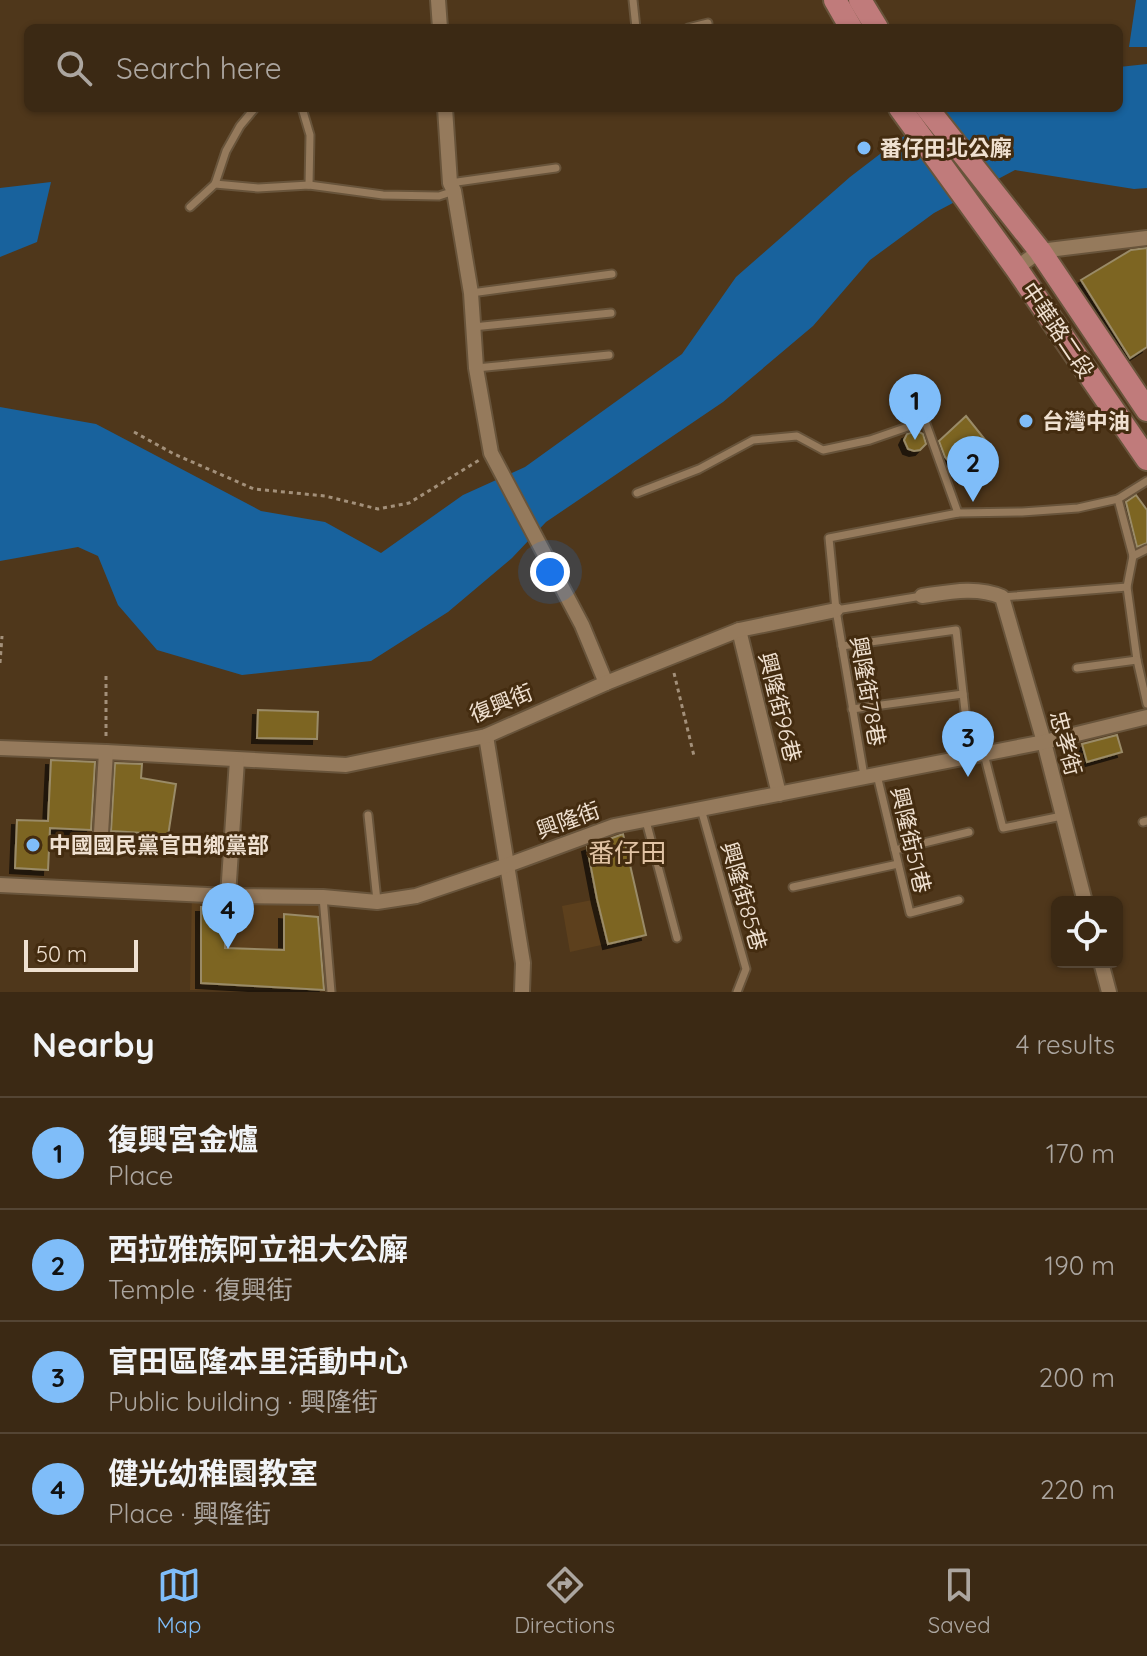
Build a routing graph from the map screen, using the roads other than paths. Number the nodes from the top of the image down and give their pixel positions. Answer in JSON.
{"nodes":[{"id":1,"x":438,"y":0,"type":"edge"},
{"id":2,"x":633,"y":0,"type":"edge"},
{"id":3,"x":835,"y":0,"type":"edge"},
{"id":4,"x":860,"y":0,"type":"edge"},
{"id":5,"x":708,"y":23,"type":"dead end"},
{"id":6,"x":440,"y":24,"type":"edge"},
{"id":7,"x":636,"y":24,"type":"edge"},
{"id":8,"x":704,"y":24,"type":"edge"},
{"id":9,"x":849,"y":24,"type":"edge"},
{"id":10,"x":875,"y":24,"type":"edge"},
{"id":11,"x":252,"y":112,"type":"edge"},
{"id":12,"x":303,"y":112,"type":"edge"},
{"id":13,"x":445,"y":112,"type":"edge"},
{"id":14,"x":903,"y":112,"type":"edge"},
{"id":15,"x":930,"y":112,"type":"edge"},
{"id":16,"x":556,"y":168,"type":"dead end"},
{"id":17,"x":215,"y":184,"type":"junction"},
{"id":18,"x":309,"y":185,"type":"junction"},
{"id":19,"x":452,"y":187,"type":"junction"},
{"id":20,"x":190,"y":207,"type":"dead end"},
{"id":21,"x":1147,"y":238,"type":"edge"},
{"id":22,"x":1040,"y":251,"type":"junction"},
{"id":23,"x":1016,"y":268,"type":"junction"},
{"id":24,"x":612,"y":274,"type":"dead end"},
{"id":25,"x":471,"y":293,"type":"junction"},
{"id":26,"x":611,"y":313,"type":"dead end"},
{"id":27,"x":473,"y":327,"type":"junction"},
{"id":28,"x":609,"y":355,"type":"dead end"},
{"id":29,"x":476,"y":368,"type":"junction"},
{"id":30,"x":1147,"y":410,"type":"edge"},
{"id":31,"x":1147,"y":459,"type":"edge"},
{"id":32,"x":1147,"y":481,"type":"edge"},
{"id":33,"x":637,"y":493,"type":"dead end"},
{"id":34,"x":1118,"y":499,"type":"junction"},
{"id":35,"x":958,"y":513,"type":"junction"},
{"id":36,"x":1147,"y":549,"type":"edge"},
{"id":37,"x":1133,"y":556,"type":"junction"},
{"id":38,"x":1127,"y":587,"type":"junction"},
{"id":39,"x":922,"y":596,"type":"joint"},
{"id":40,"x":1002,"y":597,"type":"junction"},
{"id":41,"x":836,"y":610,"type":"junction"},
{"id":42,"x":739,"y":630,"type":"junction"},
{"id":43,"x":842,"y":646,"type":"junction"},
{"id":44,"x":1137,"y":660,"type":"junction"},
{"id":45,"x":1077,"y":668,"type":"dead end"},
{"id":46,"x":606,"y":683,"type":"junction"},
{"id":47,"x":963,"y":694,"type":"junction"},
{"id":48,"x":1147,"y":704,"type":"edge"},
{"id":49,"x":852,"y":709,"type":"junction"},
{"id":50,"x":1147,"y":717,"type":"edge"},
{"id":51,"x":486,"y":736,"type":"junction"},
{"id":52,"x":1044,"y":742,"type":"junction"},
{"id":53,"x":0,"y":748,"type":"edge"},
{"id":54,"x":106,"y":752,"type":"junction"},
{"id":55,"x":977,"y":755,"type":"junction"},
{"id":56,"x":237,"y":760,"type":"junction"},
{"id":57,"x":871,"y":776,"type":"junction"},
{"id":58,"x":779,"y":794,"type":"junction"},
{"id":59,"x":701,"y":809,"type":"junction"},
{"id":60,"x":368,"y":815,"type":"dead end"},
{"id":61,"x":1062,"y":816,"type":"junction"},
{"id":62,"x":646,"y":820,"type":"junction"},
{"id":63,"x":969,"y":832,"type":"dead end"},
{"id":64,"x":101,"y":833,"type":"dead end"},
{"id":65,"x":895,"y":850,"type":"junction"},
{"id":66,"x":898,"y":864,"type":"junction"},
{"id":67,"x":508,"y":865,"type":"junction"},
{"id":68,"x":0,"y":885,"type":"edge"},
{"id":69,"x":793,"y":887,"type":"dead end"},
{"id":70,"x":228,"y":896,"type":"junction"},
{"id":71,"x":1083,"y":896,"type":"edge"},
{"id":72,"x":323,"y":897,"type":"junction"},
{"id":73,"x":959,"y":900,"type":"dead end"},
{"id":74,"x":377,"y":902,"type":"junction"},
{"id":75,"x":677,"y":938,"type":"dead end"},
{"id":76,"x":1103,"y":968,"type":"edge"},
{"id":77,"x":331,"y":992,"type":"edge"},
{"id":78,"x":522,"y":992,"type":"edge"},
{"id":79,"x":737,"y":992,"type":"edge"},
{"id":80,"x":1109,"y":992,"type":"edge"}],
"edges":[{"from":1,"to":6,"type":"street"},
{"from":2,"to":7,"type":"lane"},
{"from":3,"to":9,"type":"main road"},
{"from":4,"to":10,"type":"main road"},
{"from":5,"to":8,"type":"lane"},
{"from":11,"to":17,"type":"lane"},
{"from":12,"to":18,"type":"lane"},
{"from":13,"to":19,"type":"street"},
{"from":14,"to":23,"type":"main road","name":"中華路二段"},
{"from":15,"to":22,"type":"main road","name":"中華路二段"},
{"from":16,"to":19,"type":"lane"},
{"from":17,"to":18,"type":"lane"},
{"from":17,"to":20,"type":"lane"},
{"from":18,"to":19,"type":"lane"},
{"from":19,"to":25,"type":"street"},
{"from":21,"to":22,"type":"street"},
{"from":22,"to":23,"type":"street"},
{"from":22,"to":30,"type":"main road","name":"中華路二段"},
{"from":23,"to":31,"type":"main road","name":"中華路二段"},
{"from":24,"to":25,"type":"lane"},
{"from":25,"to":27,"type":"street"},
{"from":26,"to":27,"type":"lane"},
{"from":27,"to":29,"type":"street"},
{"from":28,"to":29,"type":"lane"},
{"from":29,"to":46,"type":"street"},
{"from":32,"to":34,"type":"lane"},
{"from":33,"to":35,"type":"lane"},
{"from":34,"to":35,"type":"lane"},
{"from":34,"to":37,"type":"lane"},
{"from":35,"to":41,"type":"lane","name":"興隆街78巷"},
{"from":36,"to":37,"type":"lane"},
{"from":37,"to":38,"type":"lane"},
{"from":38,"to":40,"type":"lane"},
{"from":38,"to":44,"type":"lane"},
{"from":39,"to":40,"type":"street","name":"復興街"},
{"from":39,"to":41,"type":"lane","name":"復興街"},
{"from":40,"to":52,"type":"street","name":"忠孝街"},
{"from":41,"to":42,"type":"street","name":"復興街"},
{"from":41,"to":43,"type":"lane","name":"興隆街78巷"},
{"from":42,"to":46,"type":"street","name":"復興街"},
{"from":42,"to":58,"type":"street","name":"興隆街96巷"},
{"from":43,"to":47,"type":"lane"},
{"from":43,"to":49,"type":"lane","name":"興隆街78巷"},
{"from":44,"to":45,"type":"lane"},
{"from":44,"to":48,"type":"lane"},
{"from":46,"to":51,"type":"street","name":"復興街"},
{"from":47,"to":49,"type":"lane"},
{"from":47,"to":55,"type":"lane"},
{"from":49,"to":57,"type":"lane","name":"興隆街78巷"},
{"from":50,"to":52,"type":"street","name":"興隆街"},
{"from":51,"to":56,"type":"street","name":"復興街"},
{"from":51,"to":67,"type":"street"},
{"from":52,"to":55,"type":"street","name":"興隆街"},
{"from":52,"to":61,"type":"street","name":"忠孝街"},
{"from":53,"to":54,"type":"street","name":"復興街"},
{"from":54,"to":56,"type":"street","name":"復興街"},
{"from":54,"to":64,"type":"street"},
{"from":55,"to":57,"type":"street","name":"興隆街"},
{"from":55,"to":61,"type":"lane"},
{"from":56,"to":70,"type":"street"},
{"from":57,"to":58,"type":"street","name":"興隆街"},
{"from":57,"to":65,"type":"lane","name":"興隆街51巷"},
{"from":58,"to":59,"type":"street","name":"興隆街"},
{"from":59,"to":62,"type":"street","name":"興隆街"},
{"from":59,"to":79,"type":"lane","name":"興隆街85巷"},
{"from":60,"to":74,"type":"lane"},
{"from":61,"to":71,"type":"street","name":"忠孝街"},
{"from":62,"to":67,"type":"street","name":"興隆街"},
{"from":62,"to":75,"type":"lane"},
{"from":63,"to":65,"type":"lane"},
{"from":65,"to":66,"type":"lane","name":"興隆街51巷"},
{"from":66,"to":69,"type":"lane"},
{"from":66,"to":73,"type":"lane","name":"興隆街51巷"},
{"from":67,"to":74,"type":"street","name":"興隆街"},
{"from":67,"to":78,"type":"street"},
{"from":68,"to":70,"type":"street","name":"興隆街"},
{"from":70,"to":72,"type":"street","name":"興隆街"},
{"from":72,"to":74,"type":"street","name":"興隆街"},
{"from":72,"to":77,"type":"lane"},
{"from":76,"to":80,"type":"street"}]}
